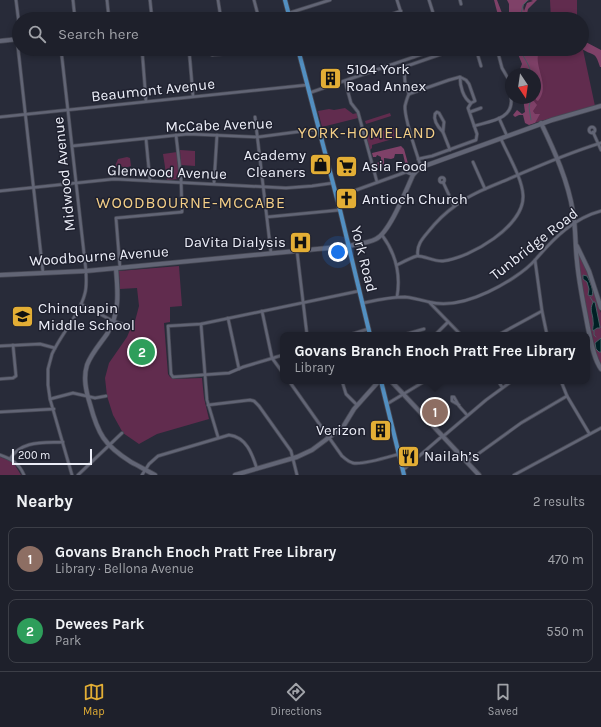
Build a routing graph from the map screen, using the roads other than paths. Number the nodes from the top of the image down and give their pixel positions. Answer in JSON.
{"nodes":[{"id":1,"x":16,"y":0,"type":"edge"},
{"id":2,"x":73,"y":0,"type":"edge"},
{"id":3,"x":107,"y":0,"type":"edge"},
{"id":4,"x":150,"y":0,"type":"edge"},
{"id":5,"x":218,"y":0,"type":"edge"},
{"id":6,"x":254,"y":0,"type":"edge"},
{"id":7,"x":285,"y":0,"type":"edge"},
{"id":8,"x":330,"y":0,"type":"edge"},
{"id":9,"x":397,"y":0,"type":"edge"},
{"id":10,"x":429,"y":0,"type":"edge"},
{"id":11,"x":460,"y":0,"type":"edge"},
{"id":12,"x":461,"y":4,"type":"dead end"},
{"id":13,"x":401,"y":11,"type":"joint"},
{"id":14,"x":18,"y":12,"type":"edge"},
{"id":15,"x":74,"y":12,"type":"edge"},
{"id":16,"x":108,"y":12,"type":"edge"},
{"id":17,"x":151,"y":12,"type":"edge"},
{"id":18,"x":220,"y":12,"type":"edge"},
{"id":19,"x":257,"y":12,"type":"edge"},
{"id":20,"x":288,"y":12,"type":"edge"},
{"id":21,"x":295,"y":12,"type":"edge"},
{"id":22,"x":398,"y":12,"type":"edge"},
{"id":23,"x":433,"y":12,"type":"edge"},
{"id":24,"x":12,"y":40,"type":"edge"},
{"id":25,"x":0,"y":41,"type":"edge"},
{"id":26,"x":20,"y":56,"type":"edge"},
{"id":27,"x":62,"y":56,"type":"edge"},
{"id":28,"x":143,"y":56,"type":"edge"},
{"id":29,"x":190,"y":56,"type":"edge"},
{"id":30,"x":300,"y":56,"type":"edge"},
{"id":31,"x":417,"y":56,"type":"edge"},
{"id":32,"x":437,"y":56,"type":"edge"},
{"id":33,"x":478,"y":56,"type":"edge"},
{"id":34,"x":499,"y":56,"type":"edge"},
{"id":35,"x":414,"y":57,"type":"joint"},
{"id":36,"x":481,"y":66,"type":"dead end"},
{"id":37,"x":505,"y":74,"type":"edge"},
{"id":38,"x":460,"y":77,"type":"junction"},
{"id":39,"x":345,"y":81,"type":"junction"},
{"id":40,"x":307,"y":85,"type":"junction"},
{"id":41,"x":309,"y":93,"type":"junction"},
{"id":42,"x":409,"y":94,"type":"junction"},
{"id":43,"x":193,"y":96,"type":"junction"},
{"id":44,"x":146,"y":101,"type":"junction"},
{"id":45,"x":471,"y":103,"type":"junction"},
{"id":46,"x":511,"y":104,"type":"edge"},
{"id":47,"x":601,"y":106,"type":"edge"},
{"id":48,"x":481,"y":108,"type":"dead end"},
{"id":49,"x":68,"y":109,"type":"junction"},
{"id":50,"x":470,"y":112,"type":"junction"},
{"id":51,"x":25,"y":114,"type":"junction"},
{"id":52,"x":0,"y":116,"type":"edge"},
{"id":53,"x":255,"y":117,"type":"dead end"},
{"id":54,"x":499,"y":118,"type":"junction"},
{"id":55,"x":540,"y":124,"type":"junction"},
{"id":56,"x":474,"y":126,"type":"junction"},
{"id":57,"x":319,"y":128,"type":"junction"},
{"id":58,"x":443,"y":132,"type":"junction"},
{"id":59,"x":594,"y":132,"type":"dead end"},
{"id":60,"x":176,"y":135,"type":"junction"},
{"id":61,"x":217,"y":135,"type":"junction"},
{"id":62,"x":507,"y":136,"type":"junction"},
{"id":63,"x":258,"y":137,"type":"junction"},
{"id":64,"x":501,"y":138,"type":"junction"},
{"id":65,"x":146,"y":139,"type":"junction"},
{"id":66,"x":600,"y":143,"type":"edge"},
{"id":67,"x":72,"y":146,"type":"junction"},
{"id":68,"x":450,"y":150,"type":"junction"},
{"id":69,"x":601,"y":150,"type":"edge"},
{"id":70,"x":557,"y":158,"type":"junction"},
{"id":71,"x":418,"y":159,"type":"junction"},
{"id":72,"x":473,"y":162,"type":"dead end"},
{"id":73,"x":421,"y":167,"type":"junction"},
{"id":74,"x":413,"y":175,"type":"junction"},
{"id":75,"x":517,"y":175,"type":"junction"},
{"id":76,"x":150,"y":181,"type":"junction"},
{"id":77,"x":181,"y":182,"type":"junction"},
{"id":78,"x":377,"y":182,"type":"junction"},
{"id":79,"x":443,"y":182,"type":"dead end"},
{"id":80,"x":75,"y":183,"type":"junction"},
{"id":81,"x":214,"y":183,"type":"junction"},
{"id":82,"x":333,"y":183,"type":"junction"},
{"id":83,"x":263,"y":186,"type":"junction"},
{"id":84,"x":34,"y":187,"type":"junction"},
{"id":85,"x":0,"y":190,"type":"edge"},
{"id":86,"x":485,"y":190,"type":"junction"},
{"id":87,"x":337,"y":197,"type":"junction"},
{"id":88,"x":454,"y":206,"type":"junction"},
{"id":89,"x":340,"y":210,"type":"junction"},
{"id":90,"x":601,"y":211,"type":"edge"},
{"id":91,"x":267,"y":217,"type":"junction"},
{"id":92,"x":575,"y":223,"type":"junction"},
{"id":93,"x":382,"y":235,"type":"junction"},
{"id":94,"x":349,"y":246,"type":"junction"},
{"id":95,"x":577,"y":246,"type":"junction"},
{"id":96,"x":297,"y":251,"type":"junction"},
{"id":97,"x":271,"y":254,"type":"junction"},
{"id":98,"x":418,"y":256,"type":"junction"},
{"id":99,"x":535,"y":260,"type":"junction"},
{"id":100,"x":397,"y":265,"type":"junction"},
{"id":101,"x":118,"y":268,"type":"junction"},
{"id":102,"x":86,"y":271,"type":"junction"},
{"id":103,"x":589,"y":271,"type":"junction"},
{"id":104,"x":43,"y":273,"type":"junction"},
{"id":105,"x":578,"y":273,"type":"junction"},
{"id":106,"x":0,"y":275,"type":"edge"},
{"id":107,"x":360,"y":290,"type":"junction"},
{"id":108,"x":397,"y":297,"type":"junction"},
{"id":109,"x":303,"y":302,"type":"junction"},
{"id":110,"x":363,"y":303,"type":"junction"},
{"id":111,"x":430,"y":303,"type":"junction"},
{"id":112,"x":81,"y":304,"type":"junction"},
{"id":113,"x":601,"y":308,"type":"edge"},
{"id":114,"x":262,"y":311,"type":"junction"},
{"id":115,"x":542,"y":311,"type":"junction"},
{"id":116,"x":228,"y":318,"type":"junction"},
{"id":117,"x":114,"y":321,"type":"junction"},
{"id":118,"x":448,"y":322,"type":"junction"},
{"id":119,"x":201,"y":324,"type":"junction"},
{"id":120,"x":131,"y":327,"type":"dead end"},
{"id":121,"x":369,"y":329,"type":"junction"},
{"id":122,"x":424,"y":329,"type":"dead end"},
{"id":123,"x":307,"y":332,"type":"edge"},
{"id":124,"x":359,"y":332,"type":"edge"},
{"id":125,"x":370,"y":332,"type":"edge"},
{"id":126,"x":414,"y":332,"type":"edge"},
{"id":127,"x":438,"y":332,"type":"edge"},
{"id":128,"x":458,"y":332,"type":"edge"},
{"id":129,"x":504,"y":332,"type":"edge"},
{"id":130,"x":546,"y":332,"type":"edge"},
{"id":131,"x":587,"y":332,"type":"edge"},
{"id":132,"x":590,"y":344,"type":"edge"},
{"id":133,"x":13,"y":345,"type":"junction"},
{"id":134,"x":0,"y":346,"type":"edge"},
{"id":135,"x":55,"y":348,"type":"junction"},
{"id":136,"x":280,"y":356,"type":"edge"},
{"id":137,"x":596,"y":357,"type":"junction"},
{"id":138,"x":272,"y":358,"type":"junction"},
{"id":139,"x":601,"y":358,"type":"edge"},
{"id":140,"x":239,"y":369,"type":"junction"},
{"id":141,"x":280,"y":369,"type":"edge"},
{"id":142,"x":601,"y":369,"type":"edge"},
{"id":143,"x":204,"y":375,"type":"junction"},
{"id":144,"x":0,"y":379,"type":"edge"},
{"id":145,"x":291,"y":384,"type":"edge"},
{"id":146,"x":343,"y":384,"type":"edge"},
{"id":147,"x":377,"y":384,"type":"edge"},
{"id":148,"x":381,"y":384,"type":"edge"},
{"id":149,"x":394,"y":384,"type":"edge"},
{"id":150,"x":421,"y":384,"type":"edge"},
{"id":151,"x":500,"y":384,"type":"edge"},
{"id":152,"x":507,"y":384,"type":"edge"},
{"id":153,"x":562,"y":384,"type":"edge"},
{"id":154,"x":502,"y":387,"type":"junction"},
{"id":155,"x":403,"y":395,"type":"junction"},
{"id":156,"x":106,"y":396,"type":"dead end"},
{"id":157,"x":567,"y":396,"type":"junction"},
{"id":158,"x":88,"y":397,"type":"junction"},
{"id":159,"x":50,"y":399,"type":"junction"},
{"id":160,"x":387,"y":404,"type":"junction"},
{"id":161,"x":208,"y":405,"type":"junction"},
{"id":162,"x":357,"y":405,"type":"junction"},
{"id":163,"x":459,"y":406,"type":"dead end"},
{"id":164,"x":54,"y":409,"type":"junction"},
{"id":165,"x":0,"y":412,"type":"edge"},
{"id":166,"x":467,"y":415,"type":"junction"},
{"id":167,"x":601,"y":428,"type":"edge"},
{"id":168,"x":122,"y":433,"type":"dead end"},
{"id":169,"x":589,"y":434,"type":"junction"},
{"id":170,"x":442,"y":436,"type":"junction"},
{"id":171,"x":218,"y":437,"type":"junction"},
{"id":172,"x":329,"y":437,"type":"junction"},
{"id":173,"x":63,"y":442,"type":"junction"},
{"id":174,"x":109,"y":446,"type":"junction"},
{"id":175,"x":399,"y":454,"type":"junction"},
{"id":176,"x":0,"y":455,"type":"edge"},
{"id":177,"x":293,"y":458,"type":"junction"},
{"id":178,"x":10,"y":459,"type":"junction"},
{"id":179,"x":467,"y":462,"type":"junction"},
{"id":180,"x":257,"y":468,"type":"junction"},
{"id":181,"x":145,"y":470,"type":"junction"},
{"id":182,"x":403,"y":473,"type":"edge"},
{"id":183,"x":24,"y":475,"type":"edge"},
{"id":184,"x":72,"y":475,"type":"edge"},
{"id":185,"x":78,"y":475,"type":"edge"},
{"id":186,"x":142,"y":475,"type":"edge"},
{"id":187,"x":155,"y":475,"type":"edge"},
{"id":188,"x":235,"y":475,"type":"edge"},
{"id":189,"x":297,"y":475,"type":"edge"},
{"id":190,"x":478,"y":475,"type":"edge"},
{"id":191,"x":514,"y":475,"type":"edge"}],
"edges":[{"from":1,"to":14,"type":"street"},
{"from":2,"to":15,"type":"street"},
{"from":3,"to":16,"type":"street"},
{"from":4,"to":17,"type":"street"},
{"from":5,"to":18,"type":"street"},
{"from":6,"to":19,"type":"street"},
{"from":7,"to":20,"type":"main road"},
{"from":8,"to":21,"type":"street"},
{"from":9,"to":13,"type":"street"},
{"from":10,"to":23,"type":"street"},
{"from":11,"to":12,"type":"street"},
{"from":13,"to":22,"type":"street"},
{"from":24,"to":25,"type":"street"},
{"from":26,"to":51,"type":"street"},
{"from":27,"to":49,"type":"street","name":"Midwood Avenue"},
{"from":28,"to":44,"type":"street"},
{"from":29,"to":43,"type":"street"},
{"from":30,"to":40,"type":"main road","name":"York Road"},
{"from":31,"to":35,"type":"street"},
{"from":32,"to":42,"type":"street"},
{"from":33,"to":36,"type":"street"},
{"from":34,"to":37,"type":"street"},
{"from":35,"to":39,"type":"street"},
{"from":38,"to":42,"type":"street"},
{"from":38,"to":45,"type":"street"},
{"from":38,"to":45,"type":"street"},
{"from":39,"to":41,"type":"street"},
{"from":39,"to":78,"type":"street"},
{"from":40,"to":41,"type":"main road","name":"York Road"},
{"from":40,"to":43,"type":"street","name":"Beaumont Avenue"},
{"from":41,"to":57,"type":"main road","name":"York Road"},
{"from":42,"to":71,"type":"street"},
{"from":43,"to":44,"type":"street","name":"Beaumont Avenue"},
{"from":44,"to":49,"type":"street","name":"Beaumont Avenue"},
{"from":45,"to":50,"type":"street"},
{"from":46,"to":54,"type":"street"},
{"from":47,"to":55,"type":"street"},
{"from":48,"to":50,"type":"street"},
{"from":49,"to":51,"type":"street","name":"Beaumont Avenue"},
{"from":49,"to":67,"type":"street","name":"Midwood Avenue"},
{"from":50,"to":56,"type":"street"},
{"from":51,"to":52,"type":"street","name":"Beaumont Avenue"},
{"from":51,"to":84,"type":"street"},
{"from":53,"to":63,"type":"street"},
{"from":54,"to":56,"type":"street"},
{"from":54,"to":62,"type":"street"},
{"from":55,"to":62,"type":"street"},
{"from":55,"to":70,"type":"street"},
{"from":56,"to":68,"type":"street"},
{"from":57,"to":63,"type":"street","name":"McCabe Avenue"},
{"from":57,"to":82,"type":"main road","name":"York Road"},
{"from":58,"to":58,"type":"street"},
{"from":58,"to":68,"type":"street"},
{"from":59,"to":66,"type":"street"},
{"from":60,"to":61,"type":"street","name":"McCabe Avenue"},
{"from":60,"to":65,"type":"street","name":"McCabe Avenue"},
{"from":60,"to":77,"type":"street"},
{"from":61,"to":63,"type":"street","name":"McCabe Avenue"},
{"from":61,"to":81,"type":"street"},
{"from":62,"to":64,"type":"street"},
{"from":63,"to":83,"type":"street"},
{"from":64,"to":73,"type":"street"},
{"from":64,"to":75,"type":"street"},
{"from":65,"to":67,"type":"street","name":"McCabe Avenue"},
{"from":65,"to":76,"type":"street"},
{"from":66,"to":69,"type":"street"},
{"from":66,"to":70,"type":"street"},
{"from":67,"to":80,"type":"street","name":"Midwood Avenue"},
{"from":68,"to":71,"type":"street"},
{"from":70,"to":75,"type":"street"},
{"from":70,"to":92,"type":"street"},
{"from":71,"to":73,"type":"street"},
{"from":72,"to":86,"type":"street"},
{"from":73,"to":74,"type":"street"},
{"from":74,"to":78,"type":"street"},
{"from":74,"to":93,"type":"street"},
{"from":75,"to":86,"type":"street"},
{"from":75,"to":98,"type":"street"},
{"from":76,"to":77,"type":"street","name":"Glenwood Avenue"},
{"from":76,"to":80,"type":"street","name":"Glenwood Avenue"},
{"from":77,"to":81,"type":"street","name":"Glenwood Avenue"},
{"from":77,"to":101,"type":"street"},
{"from":78,"to":87,"type":"street"},
{"from":79,"to":88,"type":"street"},
{"from":80,"to":84,"type":"street","name":"Glenwood Avenue"},
{"from":80,"to":102,"type":"street","name":"Midwood Avenue"},
{"from":81,"to":83,"type":"street","name":"Glenwood Avenue"},
{"from":82,"to":83,"type":"street","name":"Glenwood Avenue"},
{"from":82,"to":87,"type":"main road","name":"York Road"},
{"from":83,"to":91,"type":"street"},
{"from":84,"to":85,"type":"street","name":"Glenwood Avenue"},
{"from":84,"to":104,"type":"street"},
{"from":86,"to":88,"type":"street"},
{"from":87,"to":89,"type":"main road","name":"York Road"},
{"from":88,"to":98,"type":"street"},
{"from":89,"to":91,"type":"street"},
{"from":89,"to":94,"type":"main road","name":"York Road"},
{"from":90,"to":92,"type":"street","name":"Tunbridge Road"},
{"from":91,"to":97,"type":"street"},
{"from":92,"to":95,"type":"street"},
{"from":92,"to":99,"type":"street","name":"Tunbridge Road"},
{"from":93,"to":94,"type":"street","name":"Woodbourne Avenue"},
{"from":93,"to":100,"type":"street"},
{"from":94,"to":96,"type":"street","name":"Woodbourne Avenue"},
{"from":94,"to":107,"type":"main road","name":"York Road"},
{"from":95,"to":103,"type":"street"},
{"from":95,"to":105,"type":"street"},
{"from":96,"to":97,"type":"street","name":"Woodbourne Avenue"},
{"from":96,"to":109,"type":"street"},
{"from":97,"to":101,"type":"street","name":"Woodbourne Avenue"},
{"from":98,"to":100,"type":"street"},
{"from":99,"to":111,"type":"street","name":"Tunbridge Road"},
{"from":99,"to":115,"type":"street"},
{"from":100,"to":108,"type":"street"},
{"from":101,"to":102,"type":"street","name":"Woodbourne Avenue"},
{"from":101,"to":117,"type":"street"},
{"from":102,"to":104,"type":"street","name":"Woodbourne Avenue"},
{"from":102,"to":112,"type":"street","name":"Midwood Avenue"},
{"from":103,"to":105,"type":"street"},
{"from":103,"to":113,"type":"street"},
{"from":104,"to":106,"type":"street","name":"Woodbourne Avenue"},
{"from":105,"to":131,"type":"street"},
{"from":107,"to":109,"type":"street"},
{"from":107,"to":110,"type":"main road","name":"York Road"},
{"from":108,"to":110,"type":"street","name":"Tunbridge Road"},
{"from":108,"to":111,"type":"street","name":"Tunbridge Road"},
{"from":109,"to":114,"type":"street"},
{"from":109,"to":123,"type":"street"},
{"from":110,"to":121,"type":"main road","name":"York Road"},
{"from":111,"to":118,"type":"street"},
{"from":112,"to":117,"type":"street"},
{"from":112,"to":135,"type":"street","name":"Midwood Avenue"},
{"from":114,"to":116,"type":"street"},
{"from":114,"to":138,"type":"street"},
{"from":115,"to":129,"type":"street"},
{"from":115,"to":130,"type":"street"},
{"from":116,"to":119,"type":"street"},
{"from":116,"to":140,"type":"street"},
{"from":117,"to":120,"type":"street"},
{"from":117,"to":158,"type":"street"},
{"from":118,"to":127,"type":"street"},
{"from":118,"to":128,"type":"street"},
{"from":119,"to":143,"type":"street"},
{"from":119,"to":143,"type":"street"},
{"from":121,"to":124,"type":"street"},
{"from":121,"to":125,"type":"main road","name":"York Road"},
{"from":122,"to":126,"type":"street"},
{"from":132,"to":137,"type":"street"},
{"from":133,"to":134,"type":"street"},
{"from":133,"to":135,"type":"street"},
{"from":133,"to":144,"type":"street"},
{"from":135,"to":159,"type":"street","name":"Midwood Avenue"},
{"from":136,"to":138,"type":"street"},
{"from":137,"to":139,"type":"street"},
{"from":137,"to":142,"type":"street"},
{"from":138,"to":140,"type":"street"},
{"from":138,"to":141,"type":"street"},
{"from":140,"to":143,"type":"street"},
{"from":143,"to":161,"type":"street"},
{"from":145,"to":172,"type":"street"},
{"from":146,"to":162,"type":"street"},
{"from":147,"to":162,"type":"street"},
{"from":148,"to":160,"type":"main road"},
{"from":149,"to":155,"type":"street"},
{"from":150,"to":155,"type":"street"},
{"from":151,"to":154,"type":"street"},
{"from":152,"to":154,"type":"street"},
{"from":153,"to":157,"type":"street"},
{"from":154,"to":166,"type":"street"},
{"from":155,"to":160,"type":"street"},
{"from":155,"to":170,"type":"street"},
{"from":156,"to":158,"type":"street"},
{"from":157,"to":169,"type":"street"},
{"from":157,"to":179,"type":"street"},
{"from":158,"to":159,"type":"street"},
{"from":158,"to":174,"type":"street"},
{"from":159,"to":164,"type":"street","name":"Midwood Avenue"},
{"from":160,"to":175,"type":"main road"},
{"from":161,"to":171,"type":"street"},
{"from":161,"to":177,"type":"street"},
{"from":162,"to":172,"type":"street"},
{"from":163,"to":166,"type":"street"},
{"from":164,"to":165,"type":"street"},
{"from":164,"to":173,"type":"street","name":"Midwood Avenue"},
{"from":166,"to":170,"type":"street"},
{"from":167,"to":169,"type":"street"},
{"from":168,"to":174,"type":"street"},
{"from":169,"to":191,"type":"street"},
{"from":170,"to":179,"type":"street"},
{"from":170,"to":182,"type":"street"},
{"from":171,"to":180,"type":"street"},
{"from":171,"to":181,"type":"street"},
{"from":172,"to":175,"type":"street"},
{"from":172,"to":177,"type":"street"},
{"from":173,"to":178,"type":"street"},
{"from":173,"to":184,"type":"street","name":"Midwood Avenue"},
{"from":174,"to":181,"type":"street"},
{"from":174,"to":185,"type":"street"},
{"from":175,"to":182,"type":"main road"},
{"from":176,"to":178,"type":"street"},
{"from":177,"to":180,"type":"street"},
{"from":177,"to":189,"type":"street"},
{"from":178,"to":183,"type":"street"},
{"from":179,"to":190,"type":"street"},
{"from":180,"to":188,"type":"street"},
{"from":181,"to":186,"type":"street"},
{"from":181,"to":187,"type":"street"}]}
